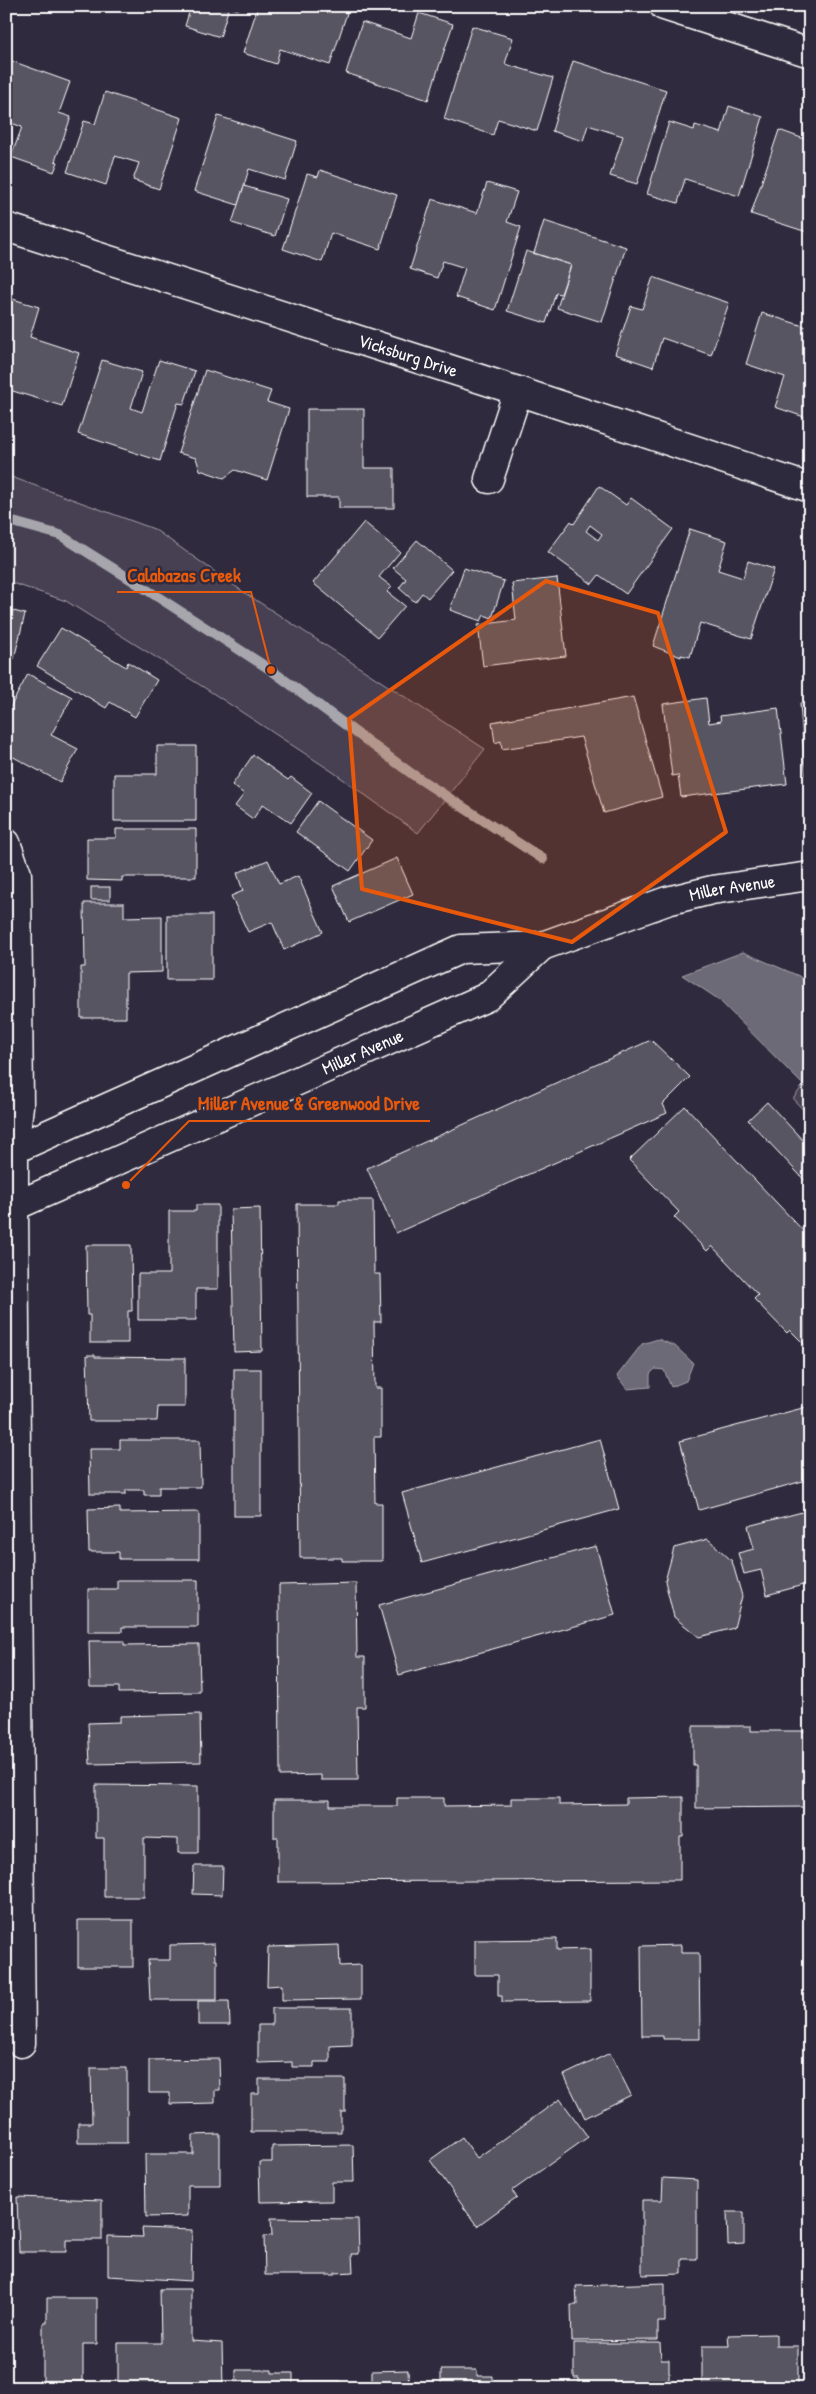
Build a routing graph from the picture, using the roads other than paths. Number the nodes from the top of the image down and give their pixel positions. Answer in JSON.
{"nodes":[{"id":1,"x":664,"y":6,"type":"edge"},
{"id":2,"x":810,"y":53,"type":"edge"},
{"id":3,"x":6,"y":227,"type":"edge"},
{"id":4,"x":518,"y":390,"type":"junction"},
{"id":5,"x":489,"y":479,"type":"dead end"},
{"id":6,"x":810,"y":488,"type":"edge"},
{"id":7,"x":6,"y":843,"type":"edge"},
{"id":8,"x":810,"y":876,"type":"edge"},
{"id":9,"x":542,"y":946,"type":"junction"},
{"id":10,"x":10,"y":1152,"type":"edge"},
{"id":11,"x":10,"y":1209,"type":"edge"},
{"id":12,"x":12,"y":1710,"type":"edge"},
{"id":13,"x":21,"y":2043,"type":"dead end"}],
"edges":[{"from":1,"to":2,"type":"street"},
{"from":3,"to":4,"type":"street","name":"Vicksburg Drive"},
{"from":4,"to":5,"type":"street"},
{"from":4,"to":6,"type":"street","name":"Vicksburg Drive"},
{"from":7,"to":10,"type":"street"},
{"from":8,"to":9,"type":"street","name":"Miller Avenue"},
{"from":9,"to":10,"type":"street","name":"Miller Avenue"},
{"from":9,"to":11,"type":"street","name":"Miller Avenue"},
{"from":10,"to":11,"type":"street"},
{"from":11,"to":12,"type":"street"},
{"from":12,"to":13,"type":"street"}]}
